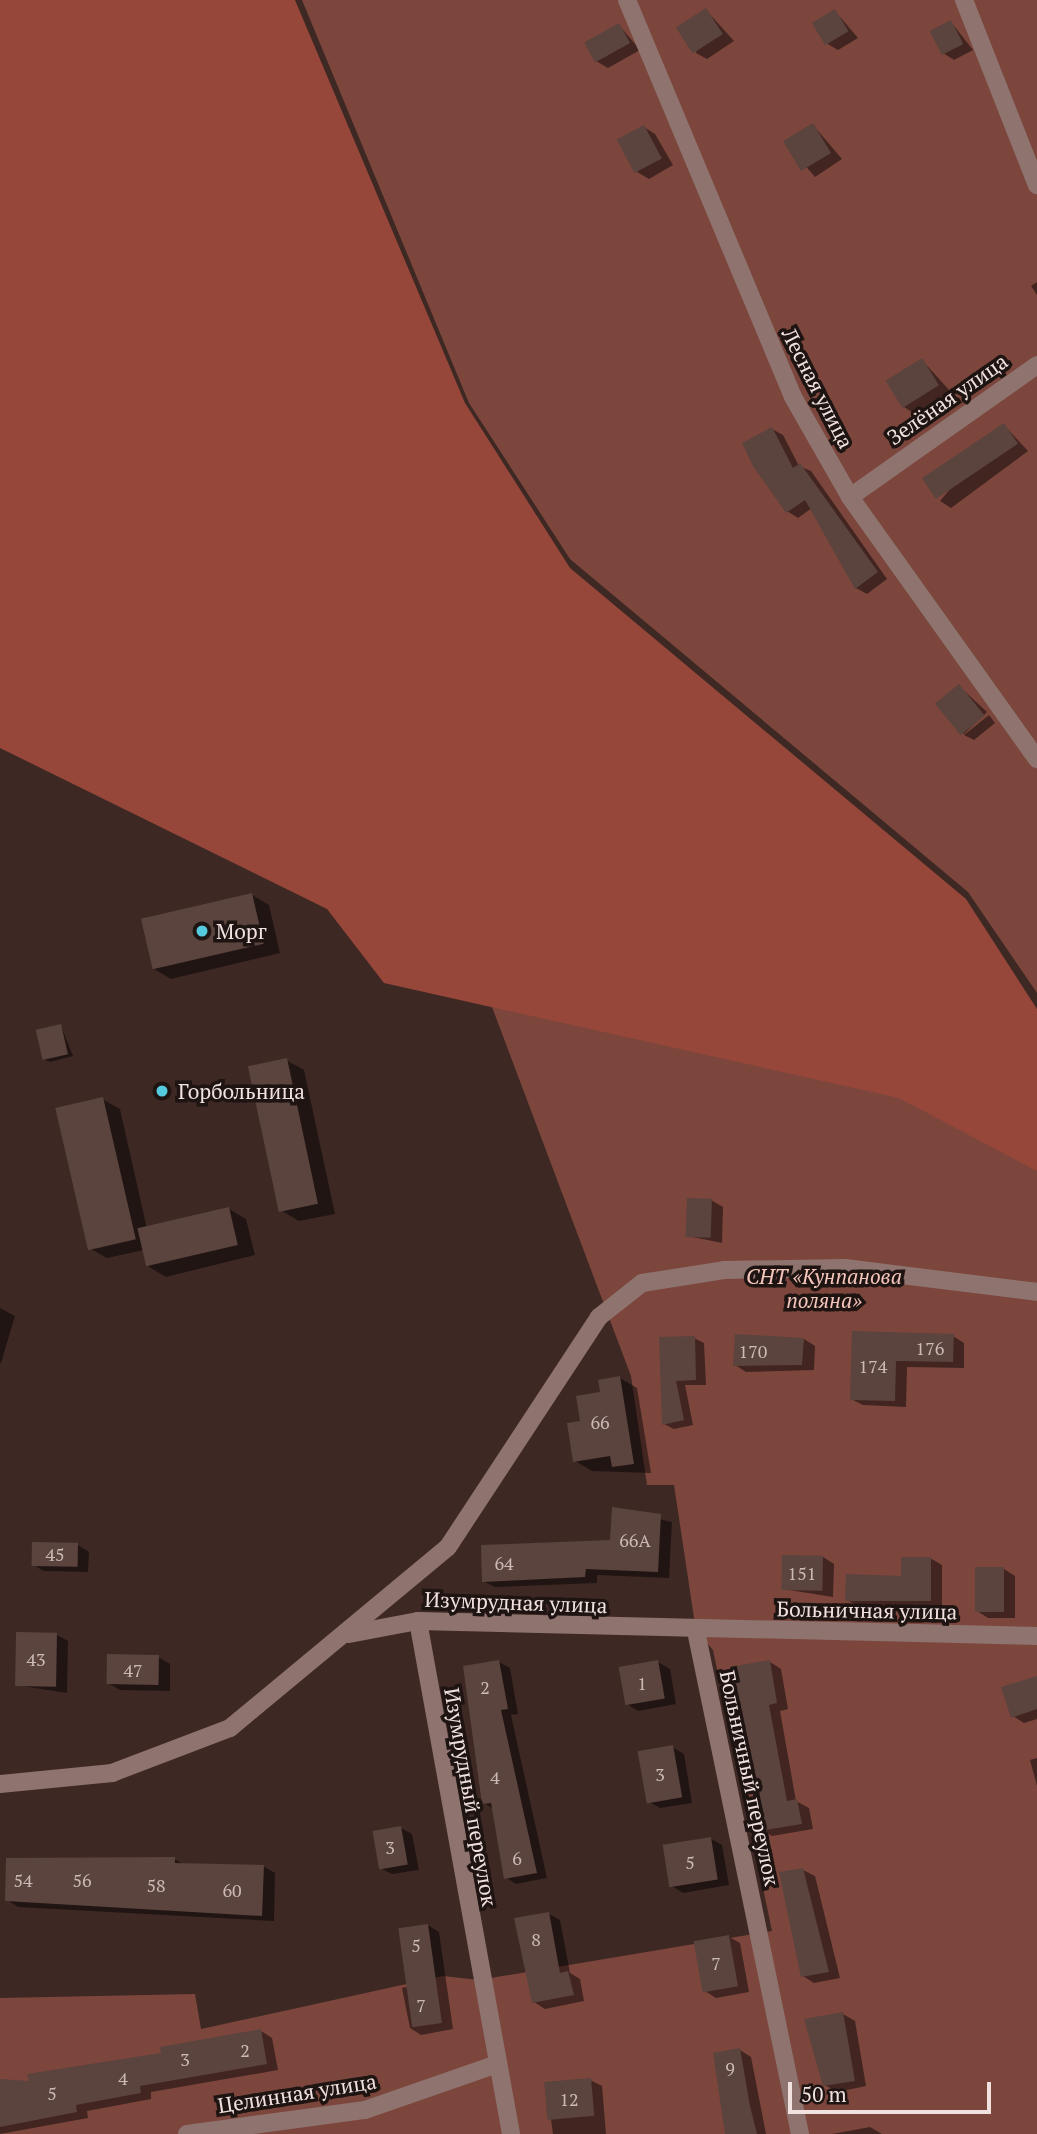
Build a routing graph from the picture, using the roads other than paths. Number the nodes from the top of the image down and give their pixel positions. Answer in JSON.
{"nodes":[{"id":1,"x":626,"y":0,"type":"edge"},
{"id":2,"x":964,"y":0,"type":"edge"},
{"id":3,"x":1037,"y":185,"type":"edge"},
{"id":4,"x":1037,"y":365,"type":"edge"},
{"id":5,"x":850,"y":497,"type":"junction"},
{"id":6,"x":1036,"y":755,"type":"edge"},
{"id":7,"x":1037,"y":1292,"type":"edge"},
{"id":8,"x":418,"y":1621,"type":"junction"},
{"id":9,"x":696,"y":1630,"type":"junction"},
{"id":10,"x":349,"y":1634,"type":"junction"},
{"id":11,"x":1037,"y":1636,"type":"edge"},
{"id":12,"x":0,"y":1784,"type":"edge"},
{"id":13,"x":494,"y":2065,"type":"junction"},
{"id":14,"x":187,"y":2134,"type":"edge"},
{"id":15,"x":511,"y":2134,"type":"edge"},
{"id":16,"x":800,"y":2134,"type":"edge"}],
"edges":[{"from":1,"to":5,"type":"street","name":"Лесная улица"},
{"from":2,"to":3,"type":"street"},
{"from":4,"to":5,"type":"street","name":"Зелёная улица"},
{"from":5,"to":6,"type":"street","name":"Лесная улица"},
{"from":7,"to":10,"type":"street"},
{"from":8,"to":9,"type":"street","name":"Изумрудная улица"},
{"from":8,"to":10,"type":"street","name":"Изумрудная улица"},
{"from":8,"to":13,"type":"street","name":"Изумрудный переулок"},
{"from":9,"to":11,"type":"street","name":"Больничная улица"},
{"from":9,"to":16,"type":"street","name":"Больничный переулок"},
{"from":10,"to":12,"type":"street","name":"Изумрудная улица"},
{"from":13,"to":14,"type":"street","name":"Целинная улица"},
{"from":13,"to":15,"type":"street"}]}
